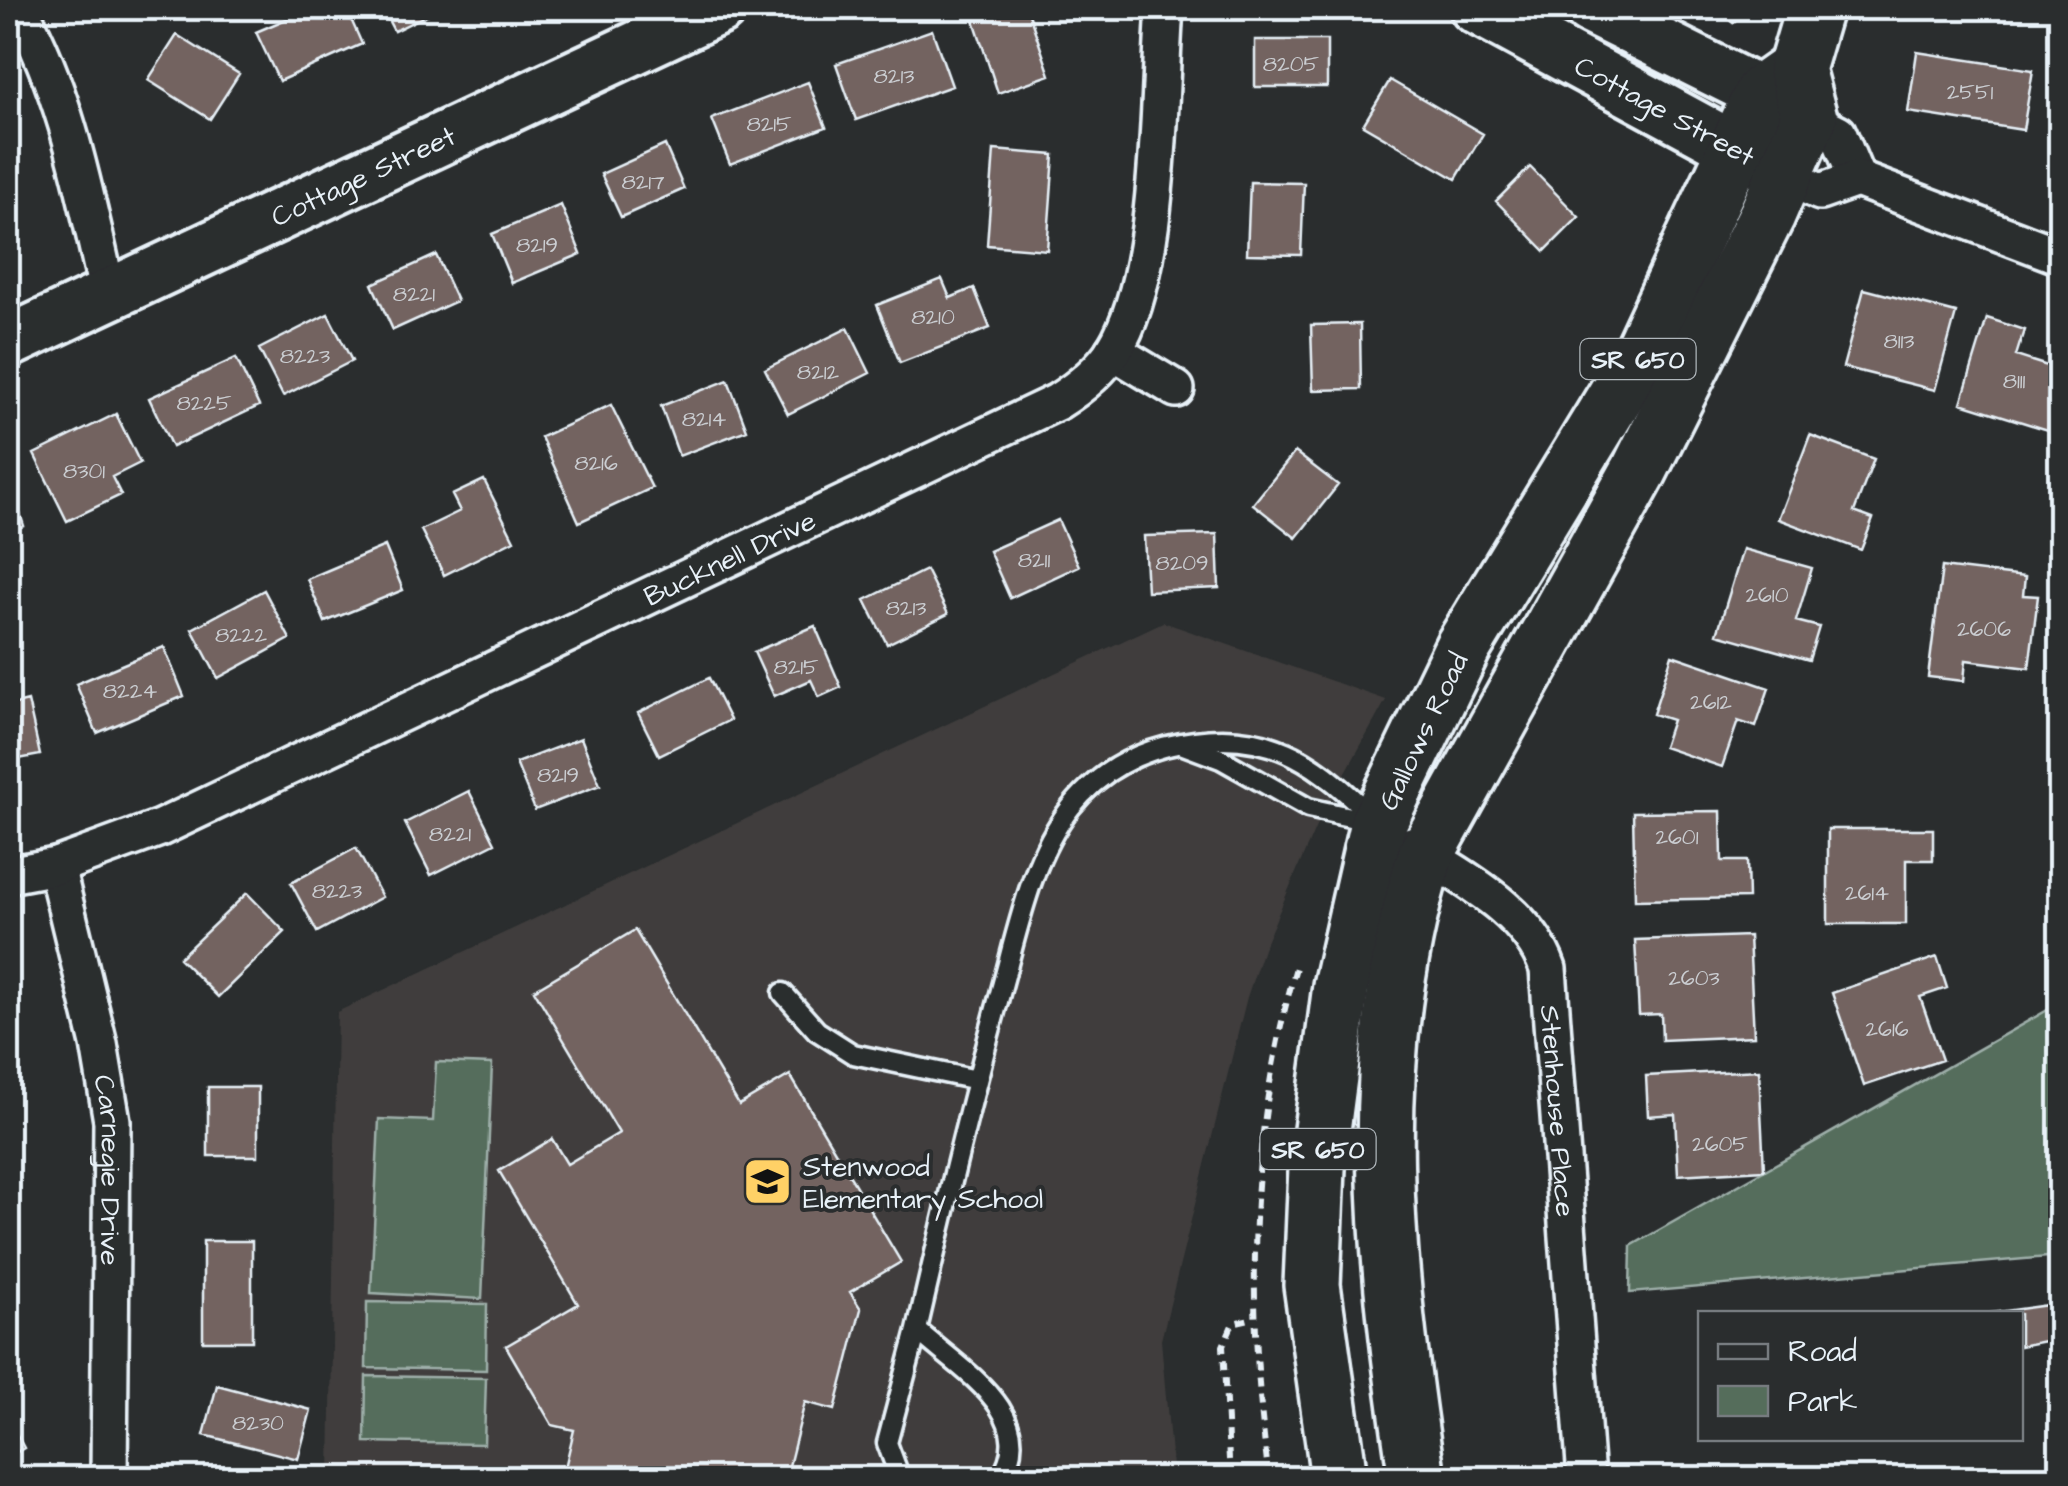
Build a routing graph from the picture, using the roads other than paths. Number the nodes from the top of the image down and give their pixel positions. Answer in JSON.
{"nodes":[{"id":1,"x":19,"y":8,"type":"edge"},
{"id":2,"x":720,"y":8,"type":"edge"},
{"id":3,"x":1165,"y":8,"type":"edge"},
{"id":4,"x":1476,"y":8,"type":"edge"},
{"id":5,"x":1589,"y":8,"type":"edge"},
{"id":6,"x":1814,"y":8,"type":"edge"},
{"id":7,"x":1789,"y":93,"type":"junction"},
{"id":8,"x":1738,"y":149,"type":"junction"},
{"id":9,"x":1785,"y":176,"type":"junction"},
{"id":10,"x":1857,"y":179,"type":"junction"},
{"id":11,"x":2060,"y":256,"type":"edge"},
{"id":12,"x":108,"y":294,"type":"junction"},
{"id":13,"x":8,"y":342,"type":"edge"},
{"id":14,"x":1113,"y":351,"type":"junction"},
{"id":15,"x":1176,"y":389,"type":"dead end"},
{"id":16,"x":1178,"y":743,"type":"junction"},
{"id":17,"x":1378,"y":823,"type":"junction"},
{"id":18,"x":1426,"y":854,"type":"junction"},
{"id":19,"x":56,"y":866,"type":"junction"},
{"id":20,"x":8,"y":875,"type":"edge"},
{"id":21,"x":783,"y":993,"type":"dead end"},
{"id":22,"x":976,"y":1080,"type":"junction"},
{"id":23,"x":917,"y":1330,"type":"junction"},
{"id":24,"x":109,"y":1478,"type":"edge"},
{"id":25,"x":900,"y":1478,"type":"edge"},
{"id":26,"x":1000,"y":1478,"type":"edge"},
{"id":27,"x":1340,"y":1478,"type":"edge"},
{"id":28,"x":1417,"y":1478,"type":"edge"},
{"id":29,"x":1586,"y":1478,"type":"edge"}],
"edges":[{"from":1,"to":12,"type":"street"},
{"from":2,"to":12,"type":"street","name":"Cottage Street"},
{"from":3,"to":14,"type":"street","name":"Bucknell Drive"},
{"from":4,"to":8,"type":"street","name":"Cottage Street"},
{"from":5,"to":7,"type":"street","name":"Cottage Street"},
{"from":6,"to":7,"type":"main road","name":"Gallows Road","number":"SR 650"},
{"from":7,"to":8,"type":"main road","name":"Gallows Road","number":"SR 650"},
{"from":7,"to":9,"type":"main road","name":"Gallows Road","number":"SR 650"},
{"from":7,"to":10,"type":"street","name":"Cottage Street"},
{"from":8,"to":9,"type":"street","name":"Cottage Street"},
{"from":8,"to":17,"type":"main road","name":"Gallows Road","number":"SR 650"},
{"from":9,"to":10,"type":"street","name":"Cottage Street"},
{"from":9,"to":18,"type":"main road","name":"Gallows Road","number":"SR 650"},
{"from":10,"to":11,"type":"street"},
{"from":12,"to":13,"type":"street","name":"Cottage Street"},
{"from":14,"to":15,"type":"street"},
{"from":14,"to":19,"type":"street","name":"Bucknell Drive"},
{"from":16,"to":17,"type":"lane"},
{"from":16,"to":17,"type":"lane"},
{"from":16,"to":22,"type":"lane"},
{"from":17,"to":18,"type":"street","name":"Stenhouse Place"},
{"from":17,"to":27,"type":"main road","name":"Gallows Road","number":"SR 650"},
{"from":18,"to":28,"type":"main road","name":"Gallows Road","number":"SR 650"},
{"from":18,"to":29,"type":"street","name":"Stenhouse Place"},
{"from":19,"to":20,"type":"street","name":"Bucknell Drive"},
{"from":19,"to":24,"type":"street","name":"Carnegie Drive"},
{"from":21,"to":22,"type":"lane"},
{"from":22,"to":23,"type":"lane"},
{"from":23,"to":25,"type":"lane"},
{"from":23,"to":26,"type":"lane"}]}
